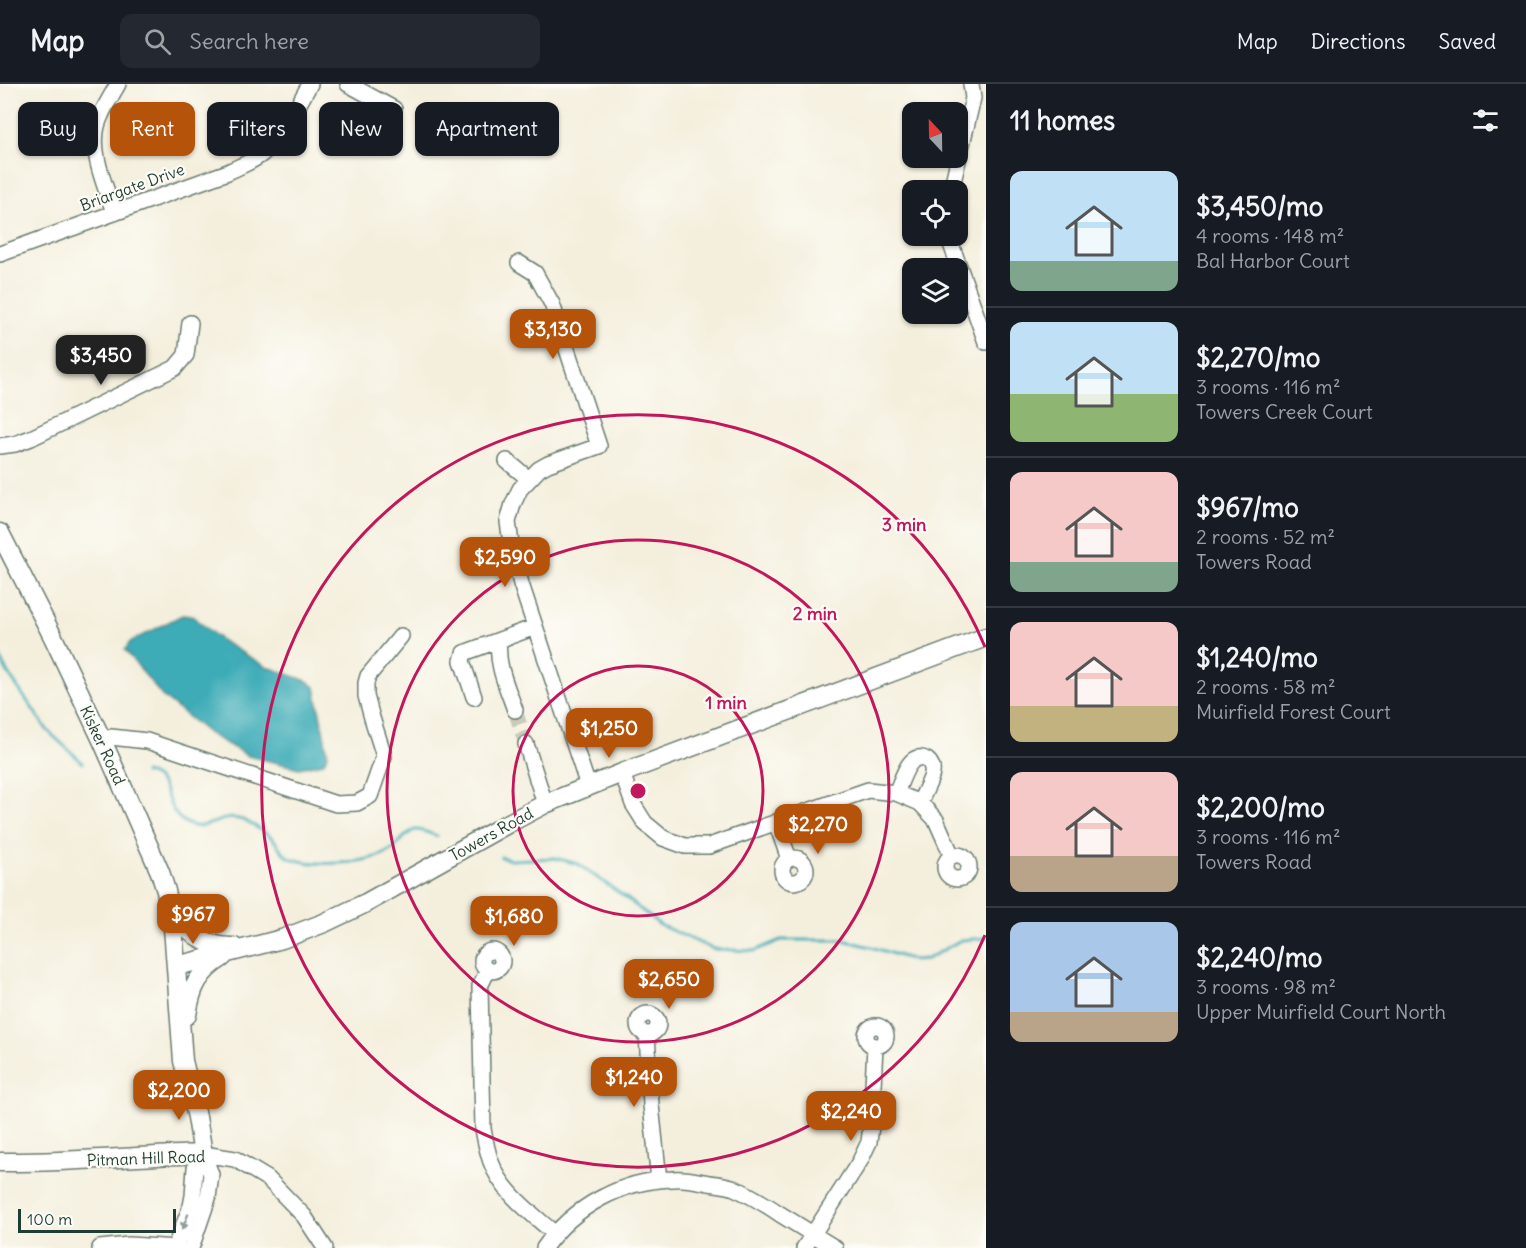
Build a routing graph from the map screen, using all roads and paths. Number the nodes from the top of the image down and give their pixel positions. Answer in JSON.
{"nodes":[{"id":1,"x":118,"y":84,"type":"edge"},
{"id":2,"x":310,"y":84,"type":"edge"},
{"id":3,"x":348,"y":84,"type":"edge"},
{"id":4,"x":971,"y":84,"type":"edge"},
{"id":5,"x":381,"y":102,"type":"edge"},
{"id":6,"x":953,"y":180,"type":"edge"},
{"id":7,"x":114,"y":213,"type":"junction"},
{"id":8,"x":952,"y":246,"type":"edge"},
{"id":9,"x":0,"y":254,"type":"edge"},
{"id":10,"x":519,"y":263,"type":"dead end"},
{"id":11,"x":190,"y":323,"type":"dead end"},
{"id":12,"x":986,"y":342,"type":"edge"},
{"id":13,"x":0,"y":446,"type":"edge"},
{"id":14,"x":507,"y":461,"type":"dead end"},
{"id":15,"x":529,"y":479,"type":"junction"},
{"id":16,"x":0,"y":533,"type":"edge"},
{"id":17,"x":535,"y":627,"type":"junction"},
{"id":18,"x":401,"y":636,"type":"dead end"},
{"id":19,"x":986,"y":637,"type":"edge"},
{"id":20,"x":499,"y":639,"type":"junction"},
{"id":21,"x":474,"y":697,"type":"dead end"},
{"id":22,"x":515,"y":711,"type":"tunnel mouth"},
{"id":23,"x":102,"y":740,"type":"junction"},
{"id":24,"x":526,"y":744,"type":"tunnel mouth"},
{"id":25,"x":621,"y":773,"type":"junction"},
{"id":26,"x":588,"y":786,"type":"junction"},
{"id":27,"x":897,"y":793,"type":"junction"},
{"id":28,"x":920,"y":803,"type":"junction"},
{"id":29,"x":545,"y":804,"type":"junction"},
{"id":30,"x":776,"y":822,"type":"junction"},
{"id":31,"x":952,"y":856,"type":"dead end"},
{"id":32,"x":789,"y":859,"type":"dead end"},
{"id":33,"x":166,"y":891,"type":"junction"},
{"id":34,"x":256,"y":945,"type":"junction"},
{"id":35,"x":234,"y":951,"type":"junction"},
{"id":36,"x":177,"y":966,"type":"junction"},
{"id":37,"x":488,"y":970,"type":"dead end"},
{"id":38,"x":647,"y":1034,"type":"dead end"},
{"id":39,"x":182,"y":1046,"type":"junction"},
{"id":40,"x":875,"y":1046,"type":"dead end"},
{"id":41,"x":202,"y":1154,"type":"junction"},
{"id":42,"x":0,"y":1162,"type":"edge"},
{"id":43,"x":658,"y":1180,"type":"junction"},
{"id":44,"x":201,"y":1197,"type":"junction"},
{"id":45,"x":554,"y":1233,"type":"junction"},
{"id":46,"x":812,"y":1234,"type":"junction"},
{"id":47,"x":177,"y":1247,"type":"edge"},
{"id":48,"x":100,"y":1248,"type":"edge"},
{"id":49,"x":191,"y":1248,"type":"edge"},
{"id":50,"x":325,"y":1248,"type":"edge"},
{"id":51,"x":544,"y":1248,"type":"edge"},
{"id":52,"x":804,"y":1248,"type":"edge"},
{"id":53,"x":835,"y":1248,"type":"edge"}],
"edges":[{"from":1,"to":7,"type":"street"},
{"from":2,"to":7,"type":"street","name":"Briargate Drive"},
{"from":3,"to":5,"type":"street"},
{"from":4,"to":6,"type":"street"},
{"from":7,"to":9,"type":"street","name":"Briargate Drive"},
{"from":8,"to":12,"type":"street"},
{"from":10,"to":15,"type":"street"},
{"from":11,"to":13,"type":"street"},
{"from":14,"to":15,"type":"street"},
{"from":15,"to":17,"type":"street"},
{"from":16,"to":23,"type":"main road","name":"Kisker Road"},
{"from":17,"to":20,"type":"street"},
{"from":17,"to":26,"type":"street"},
{"from":18,"to":23,"type":"street"},
{"from":19,"to":25,"type":"main road","name":"Towers Road"},
{"from":20,"to":21,"type":"street"},
{"from":20,"to":22,"type":"street"},
{"from":23,"to":33,"type":"main road","name":"Kisker Road"},
{"from":24,"to":29,"type":"street"},
{"from":25,"to":26,"type":"main road","name":"Towers Road"},
{"from":25,"to":30,"type":"street"},
{"from":26,"to":29,"type":"main road","name":"Towers Road"},
{"from":27,"to":28,"type":"street"},
{"from":27,"to":28,"type":"street"},
{"from":27,"to":30,"type":"street"},
{"from":28,"to":31,"type":"street"},
{"from":29,"to":34,"type":"main road","name":"Towers Road"},
{"from":30,"to":32,"type":"street"},
{"from":33,"to":34,"type":"main road"},
{"from":33,"to":36,"type":"main road","name":"Kisker Road"},
{"from":34,"to":35,"type":"main road","name":"Towers Road"},
{"from":35,"to":36,"type":"main road","name":"Towers Road"},
{"from":35,"to":39,"type":"main road"},
{"from":36,"to":39,"type":"main road"},
{"from":37,"to":45,"type":"street"},
{"from":38,"to":43,"type":"street"},
{"from":39,"to":41,"type":"main road"},
{"from":40,"to":46,"type":"street"},
{"from":41,"to":42,"type":"main road","name":"Pitman Hill Road"},
{"from":41,"to":44,"type":"street"},
{"from":41,"to":50,"type":"street","name":"Pitman Hill Road"},
{"from":43,"to":45,"type":"street"},
{"from":43,"to":46,"type":"street"},
{"from":44,"to":47,"type":"street","one_way":true},
{"from":44,"to":49,"type":"street"},
{"from":45,"to":51,"type":"street"},
{"from":46,"to":52,"type":"street"},
{"from":46,"to":53,"type":"street"},
{"from":47,"to":48,"type":"street"}]}
